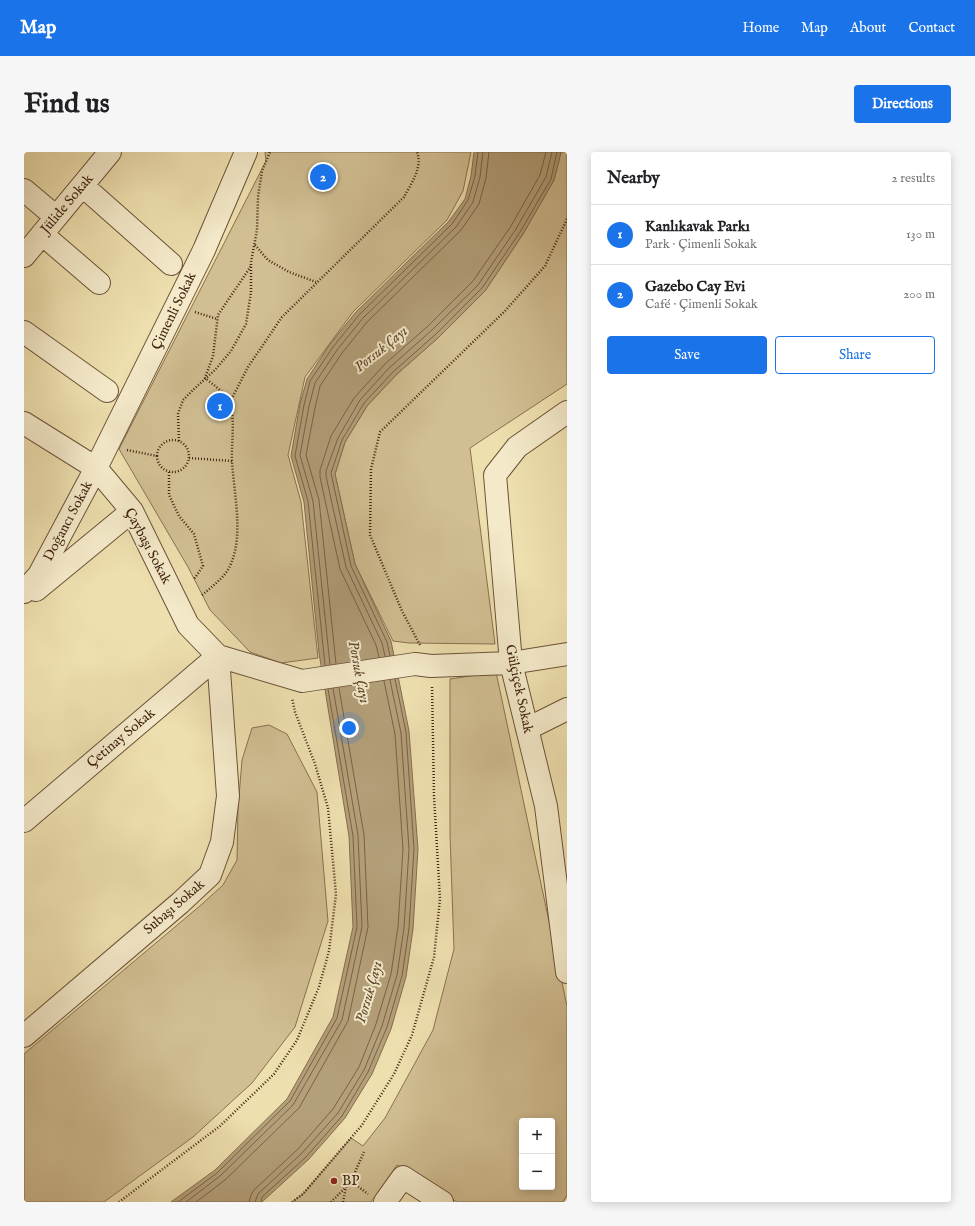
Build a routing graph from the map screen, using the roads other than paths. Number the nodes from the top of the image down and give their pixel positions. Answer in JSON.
{"nodes":[{"id":1,"x":110,"y":152,"type":"edge"},
{"id":2,"x":246,"y":152,"type":"edge"},
{"id":3,"x":83,"y":186,"type":"junction"},
{"id":4,"x":24,"y":190,"type":"edge"},
{"id":5,"x":56,"y":217,"type":"junction"},
{"id":6,"x":42,"y":234,"type":"junction"},
{"id":7,"x":24,"y":256,"type":"edge"},
{"id":8,"x":171,"y":264,"type":"dead end"},
{"id":9,"x":99,"y":283,"type":"dead end"},
{"id":10,"x":24,"y":332,"type":"edge"},
{"id":11,"x":107,"y":391,"type":"dead end"},
{"id":12,"x":567,"y":412,"type":"edge"},
{"id":13,"x":24,"y":423,"type":"edge"},
{"id":14,"x":96,"y":468,"type":"junction"},
{"id":15,"x":132,"y":511,"type":"junction"},
{"id":16,"x":24,"y":592,"type":"edge"},
{"id":17,"x":24,"y":600,"type":"edge"},
{"id":18,"x":567,"y":654,"type":"edge"},
{"id":19,"x":218,"y":656,"type":"junction"},
{"id":20,"x":511,"y":663,"type":"junction"},
{"id":21,"x":567,"y":709,"type":"edge"},
{"id":22,"x":527,"y":729,"type":"junction"},
{"id":23,"x":24,"y":821,"type":"edge"},
{"id":24,"x":567,"y":972,"type":"edge"},
{"id":25,"x":24,"y":1036,"type":"edge"},
{"id":26,"x":380,"y":1200,"type":"edge"},
{"id":27,"x":442,"y":1202,"type":"edge"}],
"edges":[{"from":1,"to":3,"type":"street","name":"Jülide Sokak"},
{"from":2,"to":14,"type":"street","name":"Çimenli Sokak"},
{"from":3,"to":5,"type":"street","name":"Jülide Sokak"},
{"from":3,"to":8,"type":"street"},
{"from":4,"to":5,"type":"street"},
{"from":5,"to":6,"type":"street","name":"Jülide Sokak"},
{"from":6,"to":7,"type":"street","name":"Jülide Sokak"},
{"from":6,"to":9,"type":"street"},
{"from":10,"to":11,"type":"street"},
{"from":12,"to":20,"type":"street","name":"Gülçiçek Sokak"},
{"from":13,"to":14,"type":"street","name":"Çaybaşı Sokak"},
{"from":14,"to":15,"type":"street","name":"Çaybaşı Sokak"},
{"from":14,"to":16,"type":"street","name":"Doğancı Sokak"},
{"from":15,"to":17,"type":"street"},
{"from":15,"to":19,"type":"street","name":"Çaybaşı Sokak"},
{"from":18,"to":20,"type":"street"},
{"from":19,"to":20,"type":"street"},
{"from":19,"to":23,"type":"street","name":"Çetinay Sokak"},
{"from":19,"to":25,"type":"street","name":"Subaşı Sokak"},
{"from":20,"to":22,"type":"street","name":"Gülçiçek Sokak"},
{"from":21,"to":22,"type":"street"},
{"from":22,"to":24,"type":"street","name":"Gülçiçek Sokak"},
{"from":26,"to":27,"type":"street"}]}
